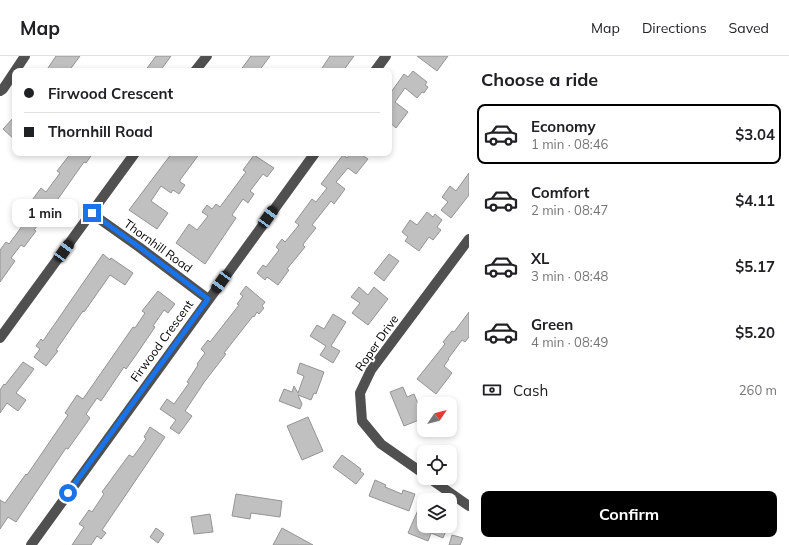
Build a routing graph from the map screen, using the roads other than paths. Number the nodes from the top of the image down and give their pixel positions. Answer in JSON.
{"nodes":[{"id":1,"x":25,"y":56,"type":"edge"},
{"id":2,"x":206,"y":56,"type":"edge"},
{"id":3,"x":386,"y":56,"type":"edge"},
{"id":4,"x":17,"y":68,"type":"edge"},
{"id":5,"x":197,"y":68,"type":"edge"},
{"id":6,"x":377,"y":68,"type":"edge"},
{"id":7,"x":12,"y":76,"type":"edge"},
{"id":8,"x":0,"y":91,"type":"edge"},
{"id":9,"x":132,"y":156,"type":"edge"},
{"id":10,"x":313,"y":156,"type":"edge"},
{"id":11,"x":92,"y":213,"type":"junction"},
{"id":12,"x":469,"y":239,"type":"edge"},
{"id":13,"x":208,"y":299,"type":"junction"},
{"id":14,"x":0,"y":338,"type":"edge"},
{"id":15,"x":417,"y":469,"type":"edge"},
{"id":16,"x":439,"y":485,"type":"edge"},
{"id":17,"x":469,"y":506,"type":"edge"},
{"id":18,"x":31,"y":545,"type":"edge"}],
"edges":[{"from":1,"to":4,"type":"street"},
{"from":2,"to":5,"type":"street"},
{"from":3,"to":6,"type":"street"},
{"from":7,"to":8,"type":"street"},
{"from":9,"to":11,"type":"street"},
{"from":10,"to":13,"type":"street","name":"Firwood Crescent"},
{"from":11,"to":13,"type":"street","name":"Thornhill Road"},
{"from":11,"to":14,"type":"street"},
{"from":12,"to":15,"type":"street","name":"Roper Drive"},
{"from":13,"to":18,"type":"street","name":"Firwood Crescent"},
{"from":16,"to":17,"type":"street"}]}
